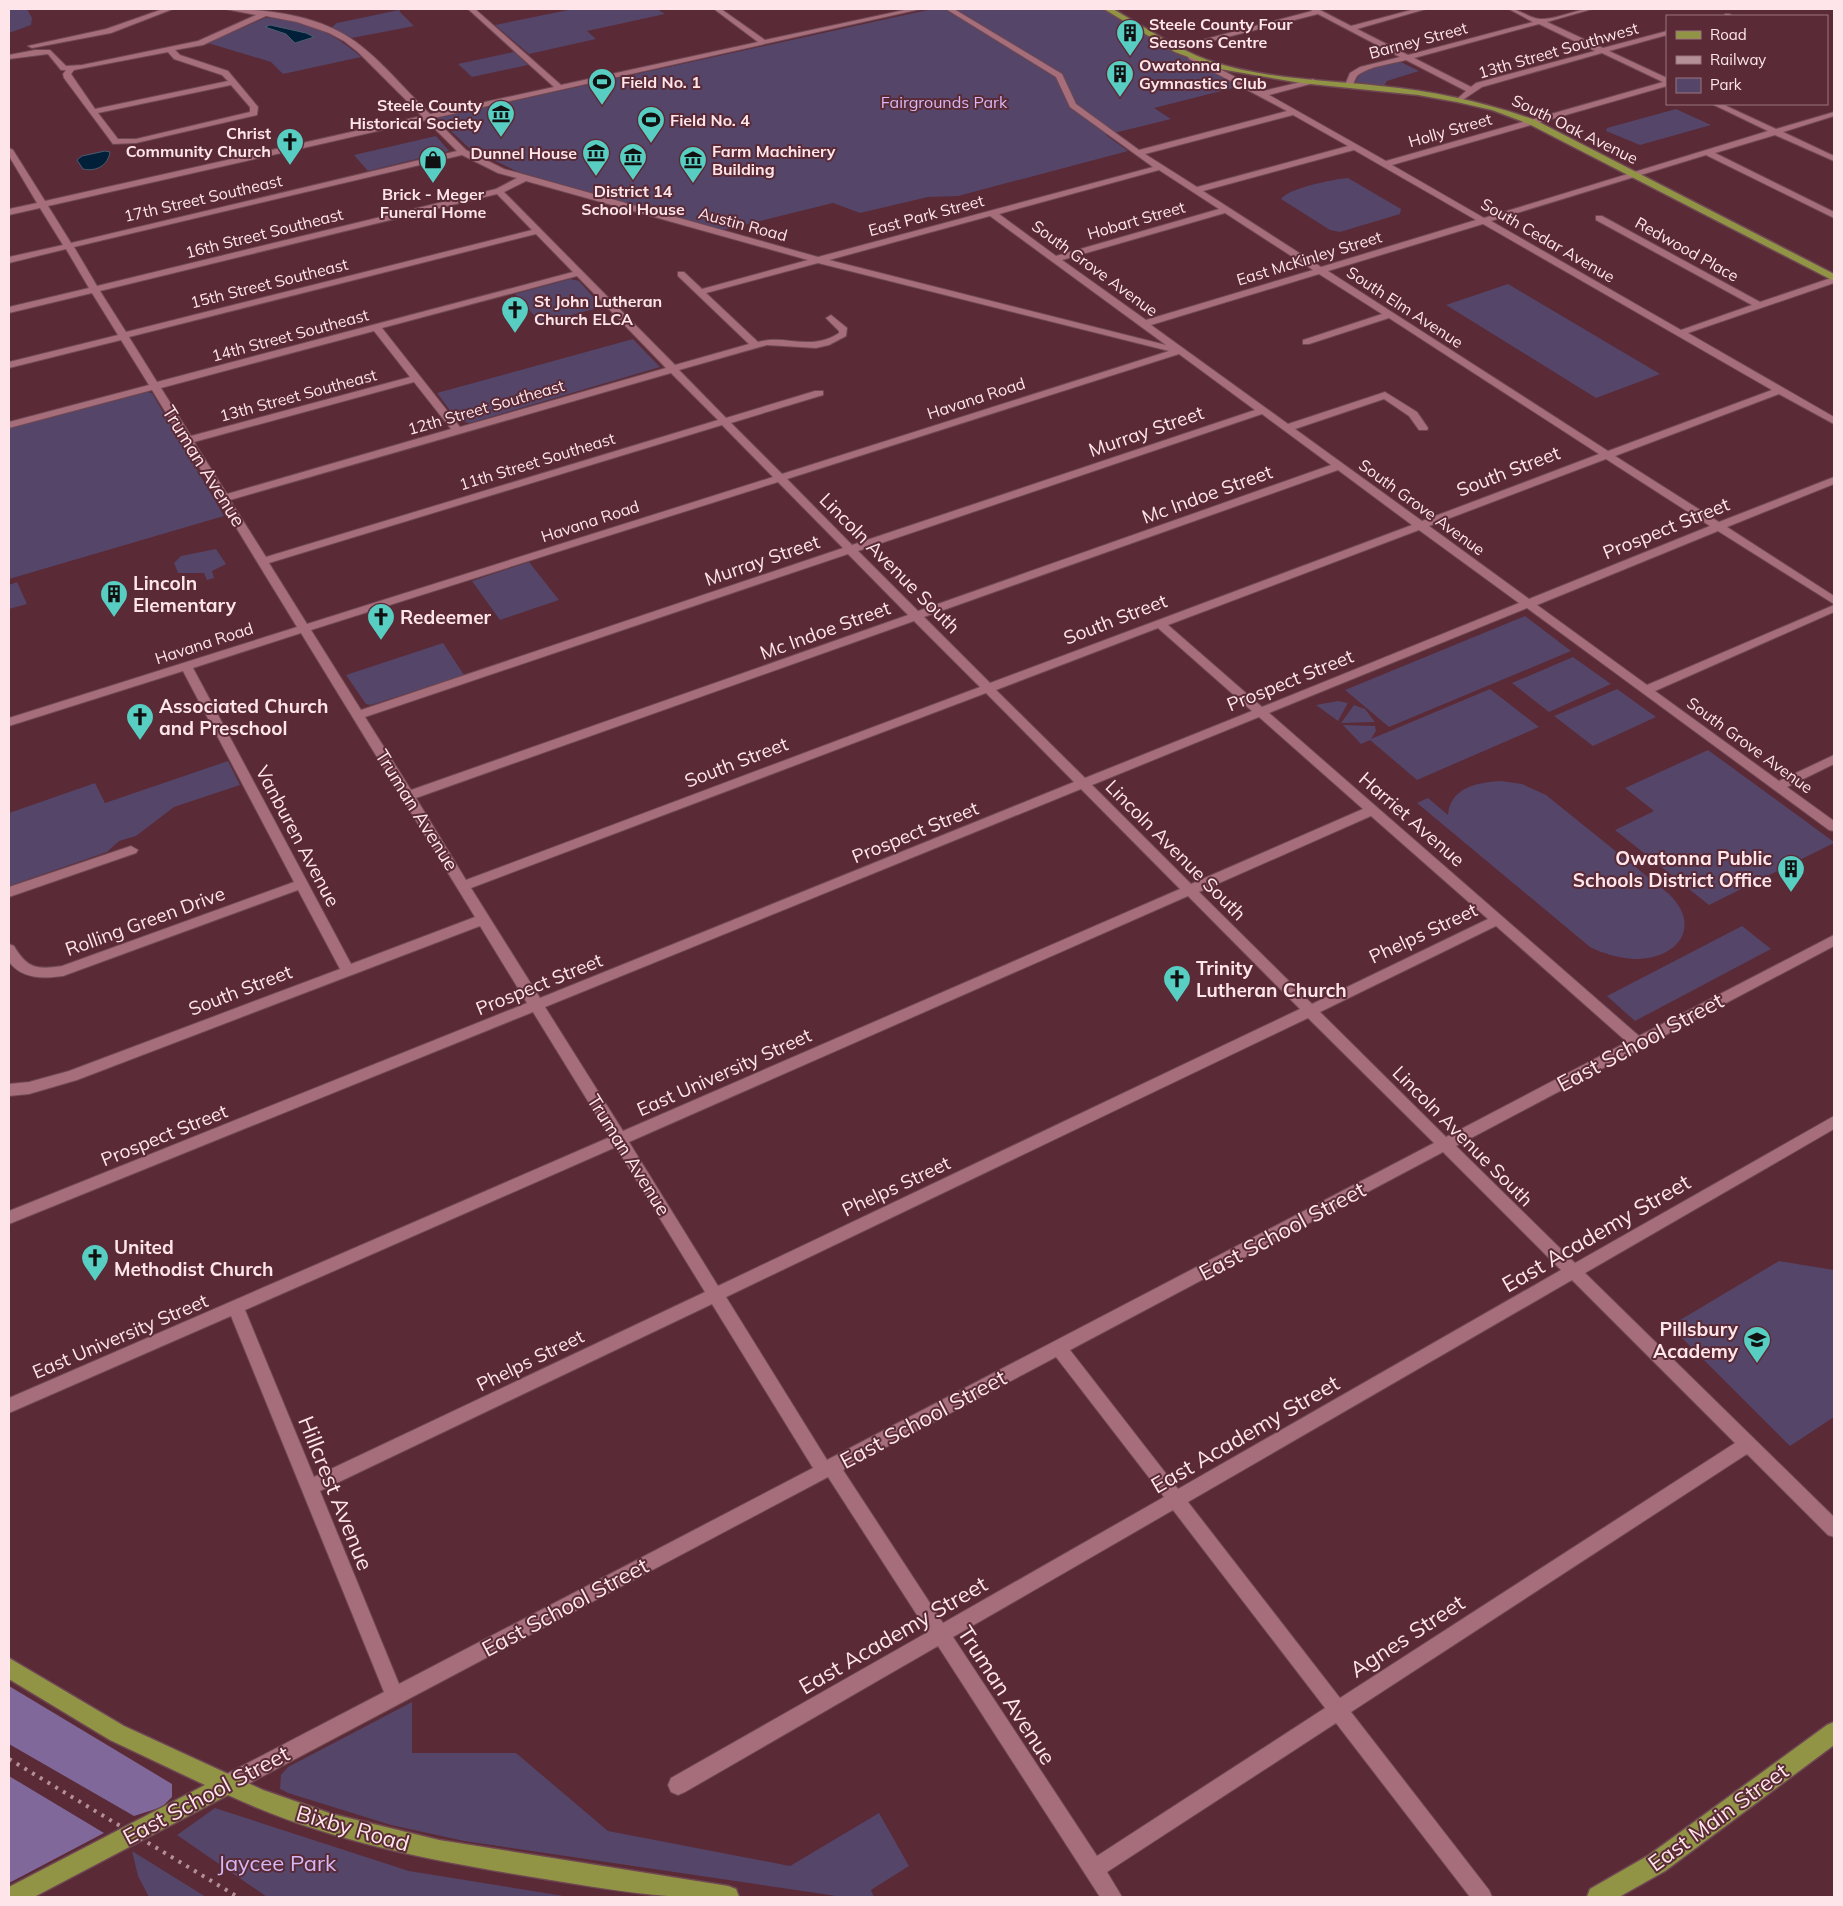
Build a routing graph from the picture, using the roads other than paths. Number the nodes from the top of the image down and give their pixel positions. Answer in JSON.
{"nodes":[{"id":1,"x":169,"y":9,"type":"edge"},
{"id":2,"x":228,"y":9,"type":"edge"},
{"id":3,"x":274,"y":9,"type":"edge"},
{"id":4,"x":471,"y":9,"type":"edge"},
{"id":5,"x":717,"y":9,"type":"edge"},
{"id":6,"x":918,"y":9,"type":"edge"},
{"id":7,"x":949,"y":9,"type":"edge"},
{"id":8,"x":1108,"y":9,"type":"edge"},
{"id":9,"x":1122,"y":9,"type":"edge"},
{"id":10,"x":1423,"y":9,"type":"edge"},
{"id":11,"x":1512,"y":9,"type":"edge"},
{"id":12,"x":1589,"y":9,"type":"edge"},
{"id":13,"x":1316,"y":10,"type":"edge"},
{"id":14,"x":265,"y":14,"type":"junction"},
{"id":15,"x":1540,"y":22,"type":"junction"},
{"id":16,"x":1350,"y":28,"type":"junction"},
{"id":17,"x":1666,"y":33,"type":"edge"},
{"id":18,"x":764,"y":43,"type":"junction"},
{"id":19,"x":1186,"y":46,"type":"junction"},
{"id":20,"x":1176,"y":48,"type":"junction"},
{"id":21,"x":170,"y":50,"type":"junction"},
{"id":22,"x":1603,"y":51,"type":"junction"},
{"id":23,"x":1192,"y":56,"type":"junction"},
{"id":24,"x":11,"y":57,"type":"edge"},
{"id":25,"x":1407,"y":57,"type":"junction"},
{"id":26,"x":70,"y":68,"type":"junction"},
{"id":27,"x":1246,"y":72,"type":"junction"},
{"id":28,"x":1311,"y":81,"type":"junction"},
{"id":29,"x":233,"y":82,"type":"junction"},
{"id":30,"x":1666,"y":82,"type":"edge"},
{"id":31,"x":1666,"y":82,"type":"edge"},
{"id":32,"x":1247,"y":85,"type":"junction"},
{"id":33,"x":1349,"y":85,"type":"junction"},
{"id":34,"x":560,"y":88,"type":"junction"},
{"id":35,"x":1470,"y":90,"type":"junction"},
{"id":36,"x":1262,"y":94,"type":"junction"},
{"id":37,"x":1461,"y":99,"type":"junction"},
{"id":38,"x":1718,"y":105,"type":"edge"},
{"id":39,"x":92,"y":112,"type":"junction"},
{"id":40,"x":1294,"y":112,"type":"junction"},
{"id":41,"x":1834,"y":114,"type":"edge"},
{"id":42,"x":427,"y":117,"type":"junction"},
{"id":43,"x":1532,"y":122,"type":"junction"},
{"id":44,"x":1777,"y":132,"type":"junction"},
{"id":45,"x":1355,"y":146,"type":"junction"},
{"id":46,"x":9,"y":150,"type":"edge"},
{"id":47,"x":463,"y":152,"type":"junction"},
{"id":48,"x":1138,"y":153,"type":"junction"},
{"id":49,"x":1708,"y":154,"type":"junction"},
{"id":50,"x":1834,"y":159,"type":"edge"},
{"id":51,"x":1386,"y":164,"type":"junction"},
{"id":52,"x":1161,"y":167,"type":"junction"},
{"id":53,"x":14,"y":169,"type":"edge"},
{"id":54,"x":1635,"y":174,"type":"junction"},
{"id":55,"x":524,"y":178,"type":"junction"},
{"id":56,"x":1196,"y":190,"type":"junction"},
{"id":57,"x":499,"y":191,"type":"junction"},
{"id":58,"x":42,"y":205,"type":"junction"},
{"id":59,"x":1226,"y":210,"type":"junction"},
{"id":60,"x":9,"y":212,"type":"edge"},
{"id":61,"x":992,"y":213,"type":"junction"},
{"id":62,"x":1834,"y":215,"type":"edge"},
{"id":63,"x":1599,"y":218,"type":"dead end"},
{"id":64,"x":1483,"y":220,"type":"junction"},
{"id":65,"x":538,"y":231,"type":"junction"},
{"id":66,"x":68,"y":246,"type":"junction"},
{"id":67,"x":1054,"y":259,"type":"junction"},
{"id":68,"x":9,"y":260,"type":"edge"},
{"id":69,"x":818,"y":260,"type":"junction"},
{"id":70,"x":1320,"y":270,"type":"junction"},
{"id":71,"x":579,"y":273,"type":"junction"},
{"id":72,"x":681,"y":274,"type":"dead end"},
{"id":73,"x":1834,"y":279,"type":"edge"},
{"id":74,"x":95,"y":289,"type":"junction"},
{"id":75,"x":700,"y":292,"type":"junction"},
{"id":76,"x":1760,"y":306,"type":"junction"},
{"id":77,"x":9,"y":310,"type":"edge"},
{"id":78,"x":1390,"y":315,"type":"junction"},
{"id":79,"x":831,"y":318,"type":"dead end"},
{"id":80,"x":1144,"y":324,"type":"junction"},
{"id":81,"x":376,"y":328,"type":"junction"},
{"id":82,"x":1680,"y":333,"type":"junction"},
{"id":83,"x":124,"y":336,"type":"junction"},
{"id":84,"x":1306,"y":342,"type":"dead end"},
{"id":85,"x":756,"y":345,"type":"junction"},
{"id":86,"x":1180,"y":351,"type":"junction"},
{"id":87,"x":9,"y":365,"type":"edge"},
{"id":88,"x":672,"y":369,"type":"junction"},
{"id":89,"x":416,"y":378,"type":"junction"},
{"id":90,"x":155,"y":386,"type":"junction"},
{"id":91,"x":1780,"y":390,"type":"junction"},
{"id":92,"x":820,"y":393,"type":"dead end"},
{"id":93,"x":1262,"y":410,"type":"junction"},
{"id":94,"x":724,"y":422,"type":"junction"},
{"id":95,"x":1834,"y":422,"type":"edge"},
{"id":96,"x":9,"y":425,"type":"edge"},
{"id":97,"x":1287,"y":428,"type":"junction"},
{"id":98,"x":1424,"y":428,"type":"dead end"},
{"id":99,"x":458,"y":431,"type":"junction"},
{"id":100,"x":188,"y":440,"type":"junction"},
{"id":101,"x":1608,"y":455,"type":"junction"},
{"id":102,"x":1338,"y":466,"type":"junction"},
{"id":103,"x":779,"y":478,"type":"junction"},
{"id":104,"x":1834,"y":480,"type":"edge"},
{"id":105,"x":224,"y":498,"type":"junction"},
{"id":106,"x":1420,"y":526,"type":"junction"},
{"id":107,"x":1720,"y":527,"type":"junction"},
{"id":108,"x":850,"y":549,"type":"junction"},
{"id":109,"x":263,"y":560,"type":"junction"},
{"id":110,"x":1834,"y":600,"type":"edge"},
{"id":111,"x":1528,"y":604,"type":"junction"},
{"id":112,"x":1834,"y":608,"type":"edge"},
{"id":113,"x":916,"y":616,"type":"junction"},
{"id":114,"x":1160,"y":624,"type":"junction"},
{"id":115,"x":305,"y":628,"type":"junction"},
{"id":116,"x":186,"y":666,"type":"junction"},
{"id":117,"x":988,"y":688,"type":"junction"},
{"id":118,"x":1646,"y":690,"type":"junction"},
{"id":119,"x":1262,"y":712,"type":"junction"},
{"id":120,"x":358,"y":715,"type":"junction"},
{"id":121,"x":9,"y":722,"type":"edge"},
{"id":122,"x":1834,"y":759,"type":"edge"},
{"id":123,"x":1084,"y":784,"type":"junction"},
{"id":124,"x":1778,"y":786,"type":"junction"},
{"id":125,"x":408,"y":796,"type":"junction"},
{"id":126,"x":1373,"y":810,"type":"junction"},
{"id":127,"x":1834,"y":827,"type":"edge"},
{"id":128,"x":131,"y":850,"type":"dead end"},
{"id":129,"x":302,"y":884,"type":"junction"},
{"id":130,"x":464,"y":886,"type":"junction"},
{"id":131,"x":1190,"y":890,"type":"junction"},
{"id":132,"x":9,"y":892,"type":"edge"},
{"id":133,"x":484,"y":919,"type":"junction"},
{"id":134,"x":1498,"y":920,"type":"junction"},
{"id":135,"x":1834,"y":940,"type":"edge"},
{"id":136,"x":9,"y":949,"type":"edge"},
{"id":137,"x":348,"y":970,"type":"junction"},
{"id":138,"x":537,"y":1005,"type":"junction"},
{"id":139,"x":1309,"y":1010,"type":"junction"},
{"id":140,"x":1638,"y":1043,"type":"junction"},
{"id":141,"x":9,"y":1090,"type":"edge"},
{"id":142,"x":1834,"y":1122,"type":"edge"},
{"id":143,"x":620,"y":1140,"type":"junction"},
{"id":144,"x":1444,"y":1145,"type":"junction"},
{"id":145,"x":9,"y":1218,"type":"edge"},
{"id":146,"x":1573,"y":1272,"type":"junction"},
{"id":147,"x":715,"y":1294,"type":"junction"},
{"id":148,"x":236,"y":1308,"type":"junction"},
{"id":149,"x":1058,"y":1348,"type":"junction"},
{"id":150,"x":9,"y":1406,"type":"edge"},
{"id":151,"x":1748,"y":1444,"type":"junction"},
{"id":152,"x":827,"y":1469,"type":"junction"},
{"id":153,"x":310,"y":1487,"type":"junction"},
{"id":154,"x":1176,"y":1500,"type":"junction"},
{"id":155,"x":1834,"y":1529,"type":"edge"},
{"id":156,"x":939,"y":1634,"type":"junction"},
{"id":157,"x":9,"y":1668,"type":"edge"},
{"id":158,"x":395,"y":1696,"type":"junction"},
{"id":159,"x":1337,"y":1709,"type":"junction"},
{"id":160,"x":1834,"y":1732,"type":"edge"},
{"id":161,"x":226,"y":1785,"type":"junction"},
{"id":162,"x":678,"y":1785,"type":"dead end"},
{"id":163,"x":1094,"y":1869,"type":"junction"},
{"id":164,"x":12,"y":1897,"type":"edge"},
{"id":165,"x":728,"y":1897,"type":"edge"},
{"id":166,"x":1112,"y":1897,"type":"edge"},
{"id":167,"x":1482,"y":1897,"type":"edge"},
{"id":168,"x":1598,"y":1897,"type":"edge"}],
"edges":[{"from":1,"to":24,"type":"street"},
{"from":2,"to":14,"type":"street","name":"Austin Road"},
{"from":3,"to":14,"type":"street"},
{"from":4,"to":34,"type":"street"},
{"from":5,"to":18,"type":"street"},
{"from":6,"to":18,"type":"street"},
{"from":7,"to":48,"type":"street","name":"South Elm Avenue"},
{"from":8,"to":20,"type":"main road","name":"South Cedar Avenue"},
{"from":9,"to":19,"type":"main road"},
{"from":10,"to":16,"type":"street"},
{"from":11,"to":15,"type":"street"},
{"from":12,"to":15,"type":"street","name":"Barney Street"},
{"from":13,"to":16,"type":"street"},
{"from":13,"to":19,"type":"street"},
{"from":14,"to":21,"type":"street"},
{"from":14,"to":42,"type":"street","name":"Austin Road"},
{"from":15,"to":22,"type":"street"},
{"from":15,"to":25,"type":"street","name":"Barney Street"},
{"from":16,"to":25,"type":"street"},
{"from":17,"to":22,"type":"street","name":"13th Street Southwest"},
{"from":18,"to":34,"type":"street"},
{"from":19,"to":20,"type":"street"},
{"from":19,"to":27,"type":"main road"},
{"from":20,"to":23,"type":"main road","name":"South Cedar Avenue"},
{"from":21,"to":26,"type":"street"},
{"from":21,"to":29,"type":"street"},
{"from":22,"to":30,"type":"street"},
{"from":22,"to":35,"type":"street","name":"13th Street Southwest"},
{"from":23,"to":27,"type":"main road","name":"South Oak Avenue"},
{"from":23,"to":32,"type":"street","name":"South Cedar Avenue"},
{"from":24,"to":26,"type":"street"},
{"from":25,"to":33,"type":"street","name":"Barney Street"},
{"from":25,"to":35,"type":"street"},
{"from":26,"to":39,"type":"street"},
{"from":27,"to":28,"type":"main road","name":"South Oak Avenue"},
{"from":27,"to":32,"type":"street"},
{"from":28,"to":33,"type":"main road","name":"South Oak Avenue"},
{"from":28,"to":36,"type":"street"},
{"from":29,"to":39,"type":"street"},
{"from":29,"to":39,"type":"street"},
{"from":31,"to":43,"type":"street","name":"Holly Street"},
{"from":32,"to":36,"type":"street","name":"South Cedar Avenue"},
{"from":33,"to":37,"type":"main road","name":"South Oak Avenue"},
{"from":34,"to":42,"type":"street"},
{"from":35,"to":37,"type":"street","name":"13th Street Southwest"},
{"from":36,"to":40,"type":"street","name":"South Cedar Avenue"},
{"from":37,"to":43,"type":"main road","name":"South Oak Avenue"},
{"from":38,"to":44,"type":"street"},
{"from":40,"to":45,"type":"street","name":"South Cedar Avenue"},
{"from":40,"to":48,"type":"street"},
{"from":41,"to":44,"type":"street","name":"East McKinley Street"},
{"from":42,"to":47,"type":"street","name":"Austin Road"},
{"from":42,"to":58,"type":"street"},
{"from":43,"to":51,"type":"street","name":"Holly Street"},
{"from":43,"to":54,"type":"main road","name":"South Oak Avenue"},
{"from":44,"to":49,"type":"street","name":"East McKinley Street"},
{"from":44,"to":50,"type":"street"},
{"from":45,"to":51,"type":"street","name":"South Cedar Avenue"},
{"from":45,"to":56,"type":"street","name":"Hobart Street"},
{"from":46,"to":53,"type":"street","name":"Truman Avenue"},
{"from":47,"to":55,"type":"street","name":"Austin Road"},
{"from":47,"to":66,"type":"street","name":"17th Street Southeast"},
{"from":48,"to":52,"type":"street","name":"South Elm Avenue"},
{"from":49,"to":54,"type":"street","name":"East McKinley Street"},
{"from":49,"to":62,"type":"street"},
{"from":51,"to":64,"type":"street","name":"South Cedar Avenue"},
{"from":52,"to":56,"type":"street","name":"South Elm Avenue"},
{"from":52,"to":61,"type":"street","name":"East Park Street"},
{"from":53,"to":58,"type":"street","name":"Truman Avenue"},
{"from":54,"to":64,"type":"street","name":"East McKinley Street"},
{"from":54,"to":73,"type":"main road","name":"South Oak Avenue"},
{"from":55,"to":57,"type":"street","name":"16th Street Southeast"},
{"from":55,"to":69,"type":"street","name":"Austin Road"},
{"from":56,"to":59,"type":"street","name":"South Elm Avenue"},
{"from":57,"to":65,"type":"street","name":"Lincoln Avenue South"},
{"from":57,"to":74,"type":"street","name":"16th Street Southeast"},
{"from":58,"to":60,"type":"street"},
{"from":58,"to":66,"type":"street","name":"Truman Avenue"},
{"from":59,"to":67,"type":"street","name":"Hobart Street"},
{"from":59,"to":70,"type":"street","name":"South Elm Avenue"},
{"from":61,"to":67,"type":"street","name":"South Grove Avenue"},
{"from":61,"to":69,"type":"street","name":"East Park Street"},
{"from":63,"to":76,"type":"street","name":"Redwood Place"},
{"from":64,"to":70,"type":"street","name":"East McKinley Street"},
{"from":64,"to":82,"type":"street","name":"South Cedar Avenue"},
{"from":65,"to":71,"type":"street","name":"Lincoln Avenue South"},
{"from":65,"to":83,"type":"street","name":"15th Street Southeast"},
{"from":66,"to":68,"type":"street","name":"17th Street Southeast"},
{"from":66,"to":74,"type":"street","name":"Truman Avenue"},
{"from":67,"to":80,"type":"street","name":"South Grove Avenue"},
{"from":69,"to":75,"type":"street","name":"East Park Street"},
{"from":69,"to":86,"type":"street","name":"Austin Road"},
{"from":70,"to":78,"type":"street","name":"South Elm Avenue"},
{"from":70,"to":80,"type":"street","name":"East McKinley Street"},
{"from":71,"to":81,"type":"street","name":"14th Street Southeast"},
{"from":71,"to":88,"type":"street","name":"Lincoln Avenue South"},
{"from":72,"to":75,"type":"street"},
{"from":73,"to":76,"type":"street"},
{"from":74,"to":77,"type":"street","name":"16th Street Southeast"},
{"from":74,"to":83,"type":"street","name":"Truman Avenue"},
{"from":75,"to":85,"type":"street"},
{"from":76,"to":82,"type":"street"},
{"from":78,"to":84,"type":"street"},
{"from":78,"to":101,"type":"street","name":"South Elm Avenue"},
{"from":79,"to":85,"type":"street","name":"12th Street Southeast"},
{"from":80,"to":86,"type":"street","name":"South Grove Avenue"},
{"from":81,"to":89,"type":"street"},
{"from":81,"to":90,"type":"street","name":"14th Street Southeast"},
{"from":82,"to":91,"type":"street","name":"South Cedar Avenue"},
{"from":83,"to":87,"type":"street","name":"15th Street Southeast"},
{"from":83,"to":90,"type":"street","name":"Truman Avenue"},
{"from":85,"to":88,"type":"street","name":"12th Street Southeast"},
{"from":86,"to":93,"type":"street","name":"South Grove Avenue"},
{"from":86,"to":103,"type":"street","name":"Havana Road"},
{"from":88,"to":94,"type":"street","name":"Lincoln Avenue South"},
{"from":88,"to":99,"type":"street","name":"12th Street Southeast"},
{"from":89,"to":99,"type":"street"},
{"from":89,"to":100,"type":"street","name":"13th Street Southeast"},
{"from":90,"to":96,"type":"street","name":"14th Street Southeast"},
{"from":90,"to":100,"type":"street","name":"Truman Avenue"},
{"from":91,"to":95,"type":"street","name":"South Cedar Avenue"},
{"from":91,"to":101,"type":"street","name":"South Street"},
{"from":92,"to":94,"type":"street","name":"11th Street Southeast"},
{"from":93,"to":97,"type":"street","name":"South Grove Avenue"},
{"from":93,"to":108,"type":"street","name":"Murray Street"},
{"from":94,"to":103,"type":"street","name":"Lincoln Avenue South"},
{"from":94,"to":109,"type":"street","name":"11th Street Southeast"},
{"from":97,"to":98,"type":"street"},
{"from":97,"to":102,"type":"street","name":"South Grove Avenue"},
{"from":99,"to":105,"type":"street","name":"12th Street Southeast"},
{"from":100,"to":105,"type":"street","name":"Truman Avenue"},
{"from":101,"to":106,"type":"street","name":"South Street"},
{"from":101,"to":107,"type":"street","name":"South Elm Avenue"},
{"from":102,"to":106,"type":"street","name":"South Grove Avenue"},
{"from":102,"to":113,"type":"street","name":"Mc Indoe Street"},
{"from":103,"to":108,"type":"street","name":"Lincoln Avenue South"},
{"from":103,"to":115,"type":"street","name":"Havana Road"},
{"from":104,"to":107,"type":"street","name":"Prospect Street"},
{"from":105,"to":109,"type":"street","name":"Truman Avenue"},
{"from":106,"to":111,"type":"street","name":"South Grove Avenue"},
{"from":106,"to":114,"type":"street","name":"South Street"},
{"from":107,"to":110,"type":"street","name":"South Elm Avenue"},
{"from":107,"to":111,"type":"street","name":"Prospect Street"},
{"from":108,"to":113,"type":"street","name":"Lincoln Avenue South"},
{"from":108,"to":120,"type":"street","name":"Murray Street"},
{"from":109,"to":115,"type":"street","name":"Truman Avenue"},
{"from":111,"to":118,"type":"street","name":"South Grove Avenue"},
{"from":111,"to":119,"type":"street","name":"Prospect Street"},
{"from":112,"to":118,"type":"street"},
{"from":113,"to":117,"type":"street","name":"Lincoln Avenue South"},
{"from":113,"to":125,"type":"street","name":"Mc Indoe Street"},
{"from":114,"to":117,"type":"street","name":"South Street"},
{"from":114,"to":119,"type":"street","name":"Harriet Avenue"},
{"from":115,"to":116,"type":"street","name":"Havana Road"},
{"from":115,"to":120,"type":"street","name":"Truman Avenue"},
{"from":116,"to":121,"type":"street","name":"Havana Road"},
{"from":116,"to":129,"type":"street","name":"Vanburen Avenue"},
{"from":117,"to":123,"type":"street","name":"Lincoln Avenue South"},
{"from":117,"to":130,"type":"street","name":"South Street"},
{"from":118,"to":124,"type":"street","name":"South Grove Avenue"},
{"from":119,"to":123,"type":"street","name":"Prospect Street"},
{"from":119,"to":126,"type":"street","name":"Harriet Avenue"},
{"from":120,"to":125,"type":"street","name":"Truman Avenue"},
{"from":122,"to":124,"type":"street"},
{"from":123,"to":131,"type":"street","name":"Lincoln Avenue South"},
{"from":123,"to":138,"type":"street","name":"Prospect Street"},
{"from":124,"to":127,"type":"street","name":"South Grove Avenue"},
{"from":125,"to":130,"type":"street","name":"Truman Avenue"},
{"from":126,"to":131,"type":"street","name":"East University Street"},
{"from":126,"to":134,"type":"street","name":"Harriet Avenue"},
{"from":128,"to":132,"type":"street"},
{"from":129,"to":136,"type":"street","name":"Rolling Green Drive"},
{"from":129,"to":137,"type":"street","name":"Vanburen Avenue"},
{"from":130,"to":133,"type":"street","name":"Truman Avenue"},
{"from":131,"to":139,"type":"street","name":"Lincoln Avenue South"},
{"from":131,"to":143,"type":"street","name":"East University Street"},
{"from":133,"to":137,"type":"street","name":"South Street"},
{"from":133,"to":138,"type":"street","name":"Truman Avenue"},
{"from":134,"to":139,"type":"street","name":"Phelps Street"},
{"from":134,"to":140,"type":"street","name":"Harriet Avenue"},
{"from":135,"to":140,"type":"street","name":"East School Street"},
{"from":137,"to":141,"type":"street","name":"South Street"},
{"from":138,"to":143,"type":"street","name":"Truman Avenue"},
{"from":138,"to":145,"type":"street","name":"Prospect Street"},
{"from":139,"to":144,"type":"street","name":"Lincoln Avenue South"},
{"from":139,"to":147,"type":"street","name":"Phelps Street"},
{"from":140,"to":144,"type":"street","name":"East School Street"},
{"from":142,"to":146,"type":"street","name":"East Academy Street"},
{"from":143,"to":147,"type":"street","name":"Truman Avenue"},
{"from":143,"to":148,"type":"street","name":"East University Street"},
{"from":144,"to":146,"type":"street","name":"Lincoln Avenue South"},
{"from":144,"to":149,"type":"street","name":"East School Street"},
{"from":146,"to":151,"type":"street","name":"Lincoln Avenue South"},
{"from":146,"to":154,"type":"street","name":"East Academy Street"},
{"from":147,"to":152,"type":"street","name":"Truman Avenue"},
{"from":147,"to":153,"type":"street","name":"Phelps Street"},
{"from":148,"to":150,"type":"street","name":"East University Street"},
{"from":148,"to":153,"type":"street","name":"Hillcrest Avenue"},
{"from":149,"to":152,"type":"street","name":"East School Street"},
{"from":149,"to":154,"type":"street"},
{"from":151,"to":155,"type":"street","name":"Lincoln Avenue South"},
{"from":151,"to":159,"type":"street","name":"Agnes Street"},
{"from":152,"to":156,"type":"street","name":"Truman Avenue"},
{"from":152,"to":158,"type":"street","name":"East School Street"},
{"from":153,"to":158,"type":"street","name":"Hillcrest Avenue"},
{"from":154,"to":156,"type":"street","name":"East Academy Street"},
{"from":154,"to":159,"type":"street"},
{"from":156,"to":162,"type":"street","name":"East Academy Street"},
{"from":156,"to":163,"type":"street","name":"Truman Avenue"},
{"from":157,"to":161,"type":"main road","name":"Bixby Road"},
{"from":158,"to":161,"type":"street","name":"East School Street"},
{"from":159,"to":163,"type":"street","name":"Agnes Street"},
{"from":159,"to":167,"type":"street"},
{"from":160,"to":168,"type":"main road","name":"East Main Street"},
{"from":161,"to":164,"type":"main road","name":"East School Street"},
{"from":161,"to":165,"type":"main road","name":"Bixby Road"},
{"from":163,"to":166,"type":"street","name":"Truman Avenue"}]}
